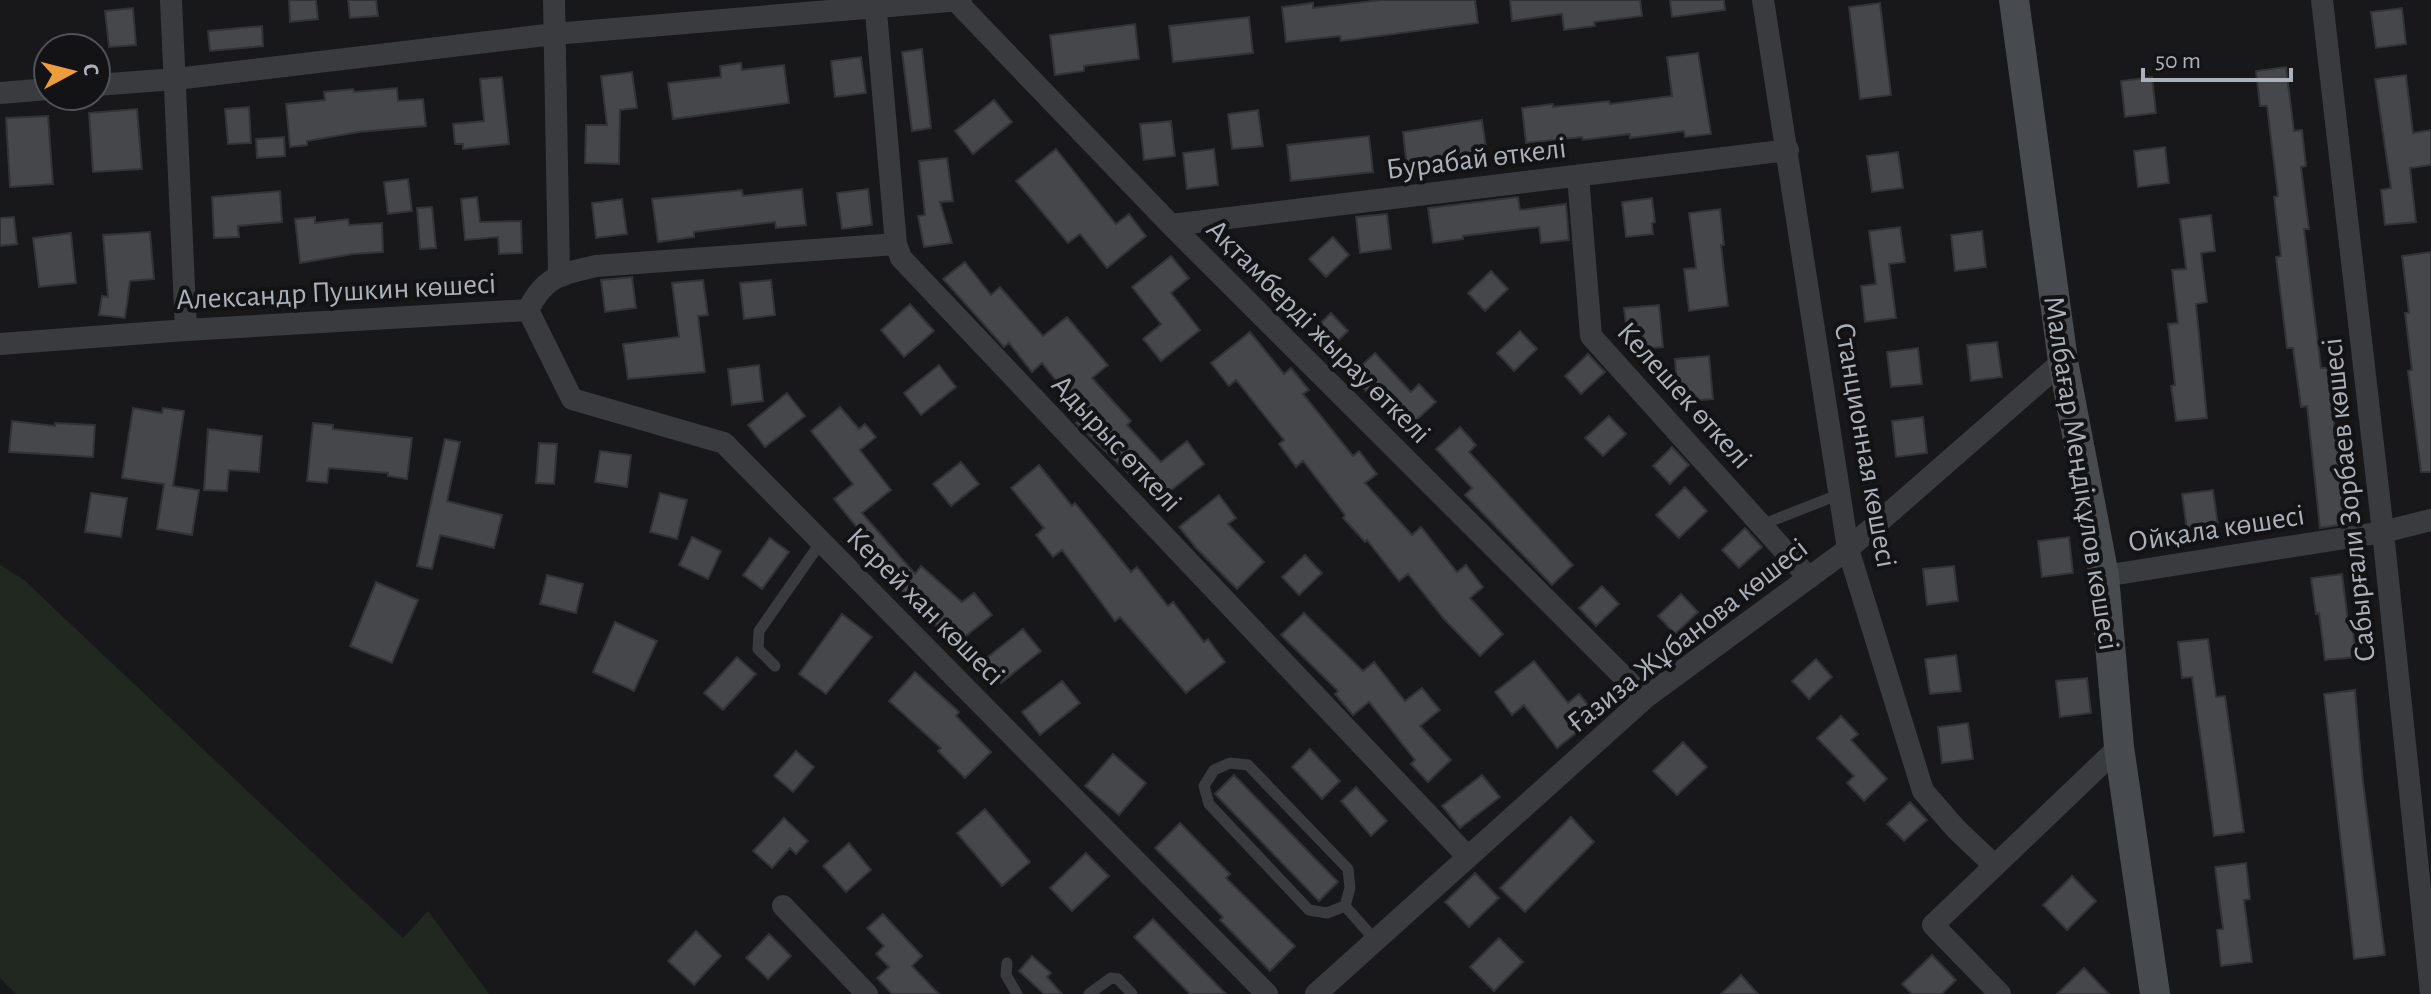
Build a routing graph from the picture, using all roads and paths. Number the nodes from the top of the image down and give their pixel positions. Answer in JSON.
{"nodes":[{"id":1,"x":171,"y":0,"type":"edge"},
{"id":2,"x":554,"y":0,"type":"edge"},
{"id":3,"x":959,"y":0,"type":"edge"},
{"id":4,"x":1763,"y":0,"type":"edge"},
{"id":5,"x":2014,"y":0,"type":"edge"},
{"id":6,"x":2322,"y":0,"type":"edge"},
{"id":7,"x":875,"y":4,"type":"edge"},
{"id":8,"x":554,"y":34,"type":"junction"},
{"id":9,"x":176,"y":79,"type":"junction"},
{"id":10,"x":112,"y":84,"type":"edge"},
{"id":11,"x":32,"y":90,"type":"edge"},
{"id":12,"x":0,"y":93,"type":"edge"},
{"id":13,"x":1788,"y":150,"type":"junction"},
{"id":14,"x":1578,"y":176,"type":"junction"},
{"id":15,"x":1171,"y":225,"type":"junction"},
{"id":16,"x":896,"y":244,"type":"junction"},
{"id":17,"x":559,"y":274,"type":"junction"},
{"id":18,"x":528,"y":310,"type":"junction"},
{"id":19,"x":186,"y":330,"type":"junction"},
{"id":20,"x":0,"y":344,"type":"edge"},
{"id":21,"x":2063,"y":361,"type":"junction"},
{"id":22,"x":1840,"y":494,"type":"junction"},
{"id":23,"x":2431,"y":520,"type":"edge"},
{"id":24,"x":1761,"y":525,"type":"junction"},
{"id":25,"x":2383,"y":532,"type":"junction"},
{"id":26,"x":821,"y":542,"type":"junction"},
{"id":27,"x":1848,"y":549,"type":"junction"},
{"id":28,"x":2104,"y":576,"type":"junction"},
{"id":29,"x":1809,"y":578,"type":"junction"},
{"id":30,"x":775,"y":666,"type":"dead end"},
{"id":31,"x":1645,"y":698,"type":"junction"},
{"id":32,"x":2119,"y":747,"type":"junction"},
{"id":33,"x":1468,"y":857,"type":"junction"},
{"id":34,"x":1995,"y":866,"type":"junction"},
{"id":35,"x":783,"y":906,"type":"dead end"},
{"id":36,"x":1345,"y":906,"type":"junction"},
{"id":37,"x":1375,"y":940,"type":"junction"},
{"id":38,"x":1007,"y":963,"type":"dead end"},
{"id":39,"x":1328,"y":990,"type":"edge"},
{"id":40,"x":867,"y":994,"type":"edge"},
{"id":41,"x":1017,"y":994,"type":"edge"},
{"id":42,"x":1089,"y":994,"type":"edge"},
{"id":43,"x":1132,"y":994,"type":"edge"},
{"id":44,"x":1267,"y":994,"type":"edge"},
{"id":45,"x":2000,"y":994,"type":"edge"},
{"id":46,"x":2155,"y":994,"type":"edge"},
{"id":47,"x":2431,"y":994,"type":"edge"}],
"edges":[{"from":1,"to":9,"type":"street"},
{"from":2,"to":8,"type":"street"},
{"from":3,"to":7,"type":"street"},
{"from":3,"to":15,"type":"street","name":"Ақтамберді жырау өткелі"},
{"from":4,"to":13,"type":"street","name":"Станционная көшесі"},
{"from":5,"to":21,"type":"main road","name":"Малбағар Меңдіқұлов көшесі"},
{"from":6,"to":25,"type":"street","name":"Сабырғали Зорбаев көшесі"},
{"from":7,"to":8,"type":"street"},
{"from":7,"to":16,"type":"street","name":"Адырыс өткелі"},
{"from":8,"to":9,"type":"street"},
{"from":8,"to":17,"type":"street"},
{"from":9,"to":10,"type":"street"},
{"from":9,"to":19,"type":"street"},
{"from":11,"to":12,"type":"street"},
{"from":13,"to":14,"type":"street","name":"Бурабай өткелі"},
{"from":13,"to":22,"type":"street","name":"Станционная көшесі"},
{"from":14,"to":15,"type":"street","name":"Бурабай өткелі"},
{"from":14,"to":24,"type":"street","name":"Келешек өткелі"},
{"from":15,"to":31,"type":"street","name":"Ақтамберді жырау өткелі"},
{"from":16,"to":17,"type":"street"},
{"from":16,"to":33,"type":"street","name":"Адырыс өткелі"},
{"from":17,"to":18,"type":"street","name":"Александр Пушкин көшесі"},
{"from":18,"to":19,"type":"street","name":"Александр Пушкин көшесі"},
{"from":18,"to":26,"type":"street","name":"Керей хан көшесі"},
{"from":19,"to":20,"type":"street","name":"Александр Пушкин көшесі"},
{"from":21,"to":27,"type":"street","name":"Ғазиза Жұбанова көшесі"},
{"from":21,"to":28,"type":"main road","name":"Малбағар Меңдіқұлов көшесі"},
{"from":22,"to":24,"type":"lane"},
{"from":22,"to":27,"type":"street","name":"Станционная көшесі"},
{"from":23,"to":25,"type":"street","name":"Ойқала көшесі"},
{"from":24,"to":29,"type":"street","name":"Келешек өткелі"},
{"from":25,"to":28,"type":"street","name":"Ойқала көшесі"},
{"from":25,"to":47,"type":"street","name":"Сабырғали Зорбаев көшесі"},
{"from":26,"to":30,"type":"lane"},
{"from":26,"to":44,"type":"street","name":"Керей хан көшесі"},
{"from":27,"to":29,"type":"street","name":"Ғазиза Жұбанова көшесі"},
{"from":27,"to":34,"type":"street","name":"Станционная көшесі"},
{"from":28,"to":32,"type":"main road","name":"Малбағар Меңдіқұлов көшесі"},
{"from":29,"to":31,"type":"street","name":"Ғазиза Жұбанова көшесі"},
{"from":31,"to":33,"type":"street","name":"Ғазиза Жұбанова көшесі"},
{"from":32,"to":34,"type":"street"},
{"from":32,"to":46,"type":"main road","name":"Малбағар Меңдіқұлов көшесі"},
{"from":33,"to":37,"type":"street","name":"Ғазиза Жұбанова көшесі"},
{"from":34,"to":45,"type":"street"},
{"from":35,"to":40,"type":"street"},
{"from":36,"to":36,"type":"lane"},
{"from":36,"to":37,"type":"lane"},
{"from":37,"to":39,"type":"street","name":"Ғазиза Жұбанова көшесі"},
{"from":38,"to":41,"type":"lane"},
{"from":42,"to":43,"type":"lane"}]}
